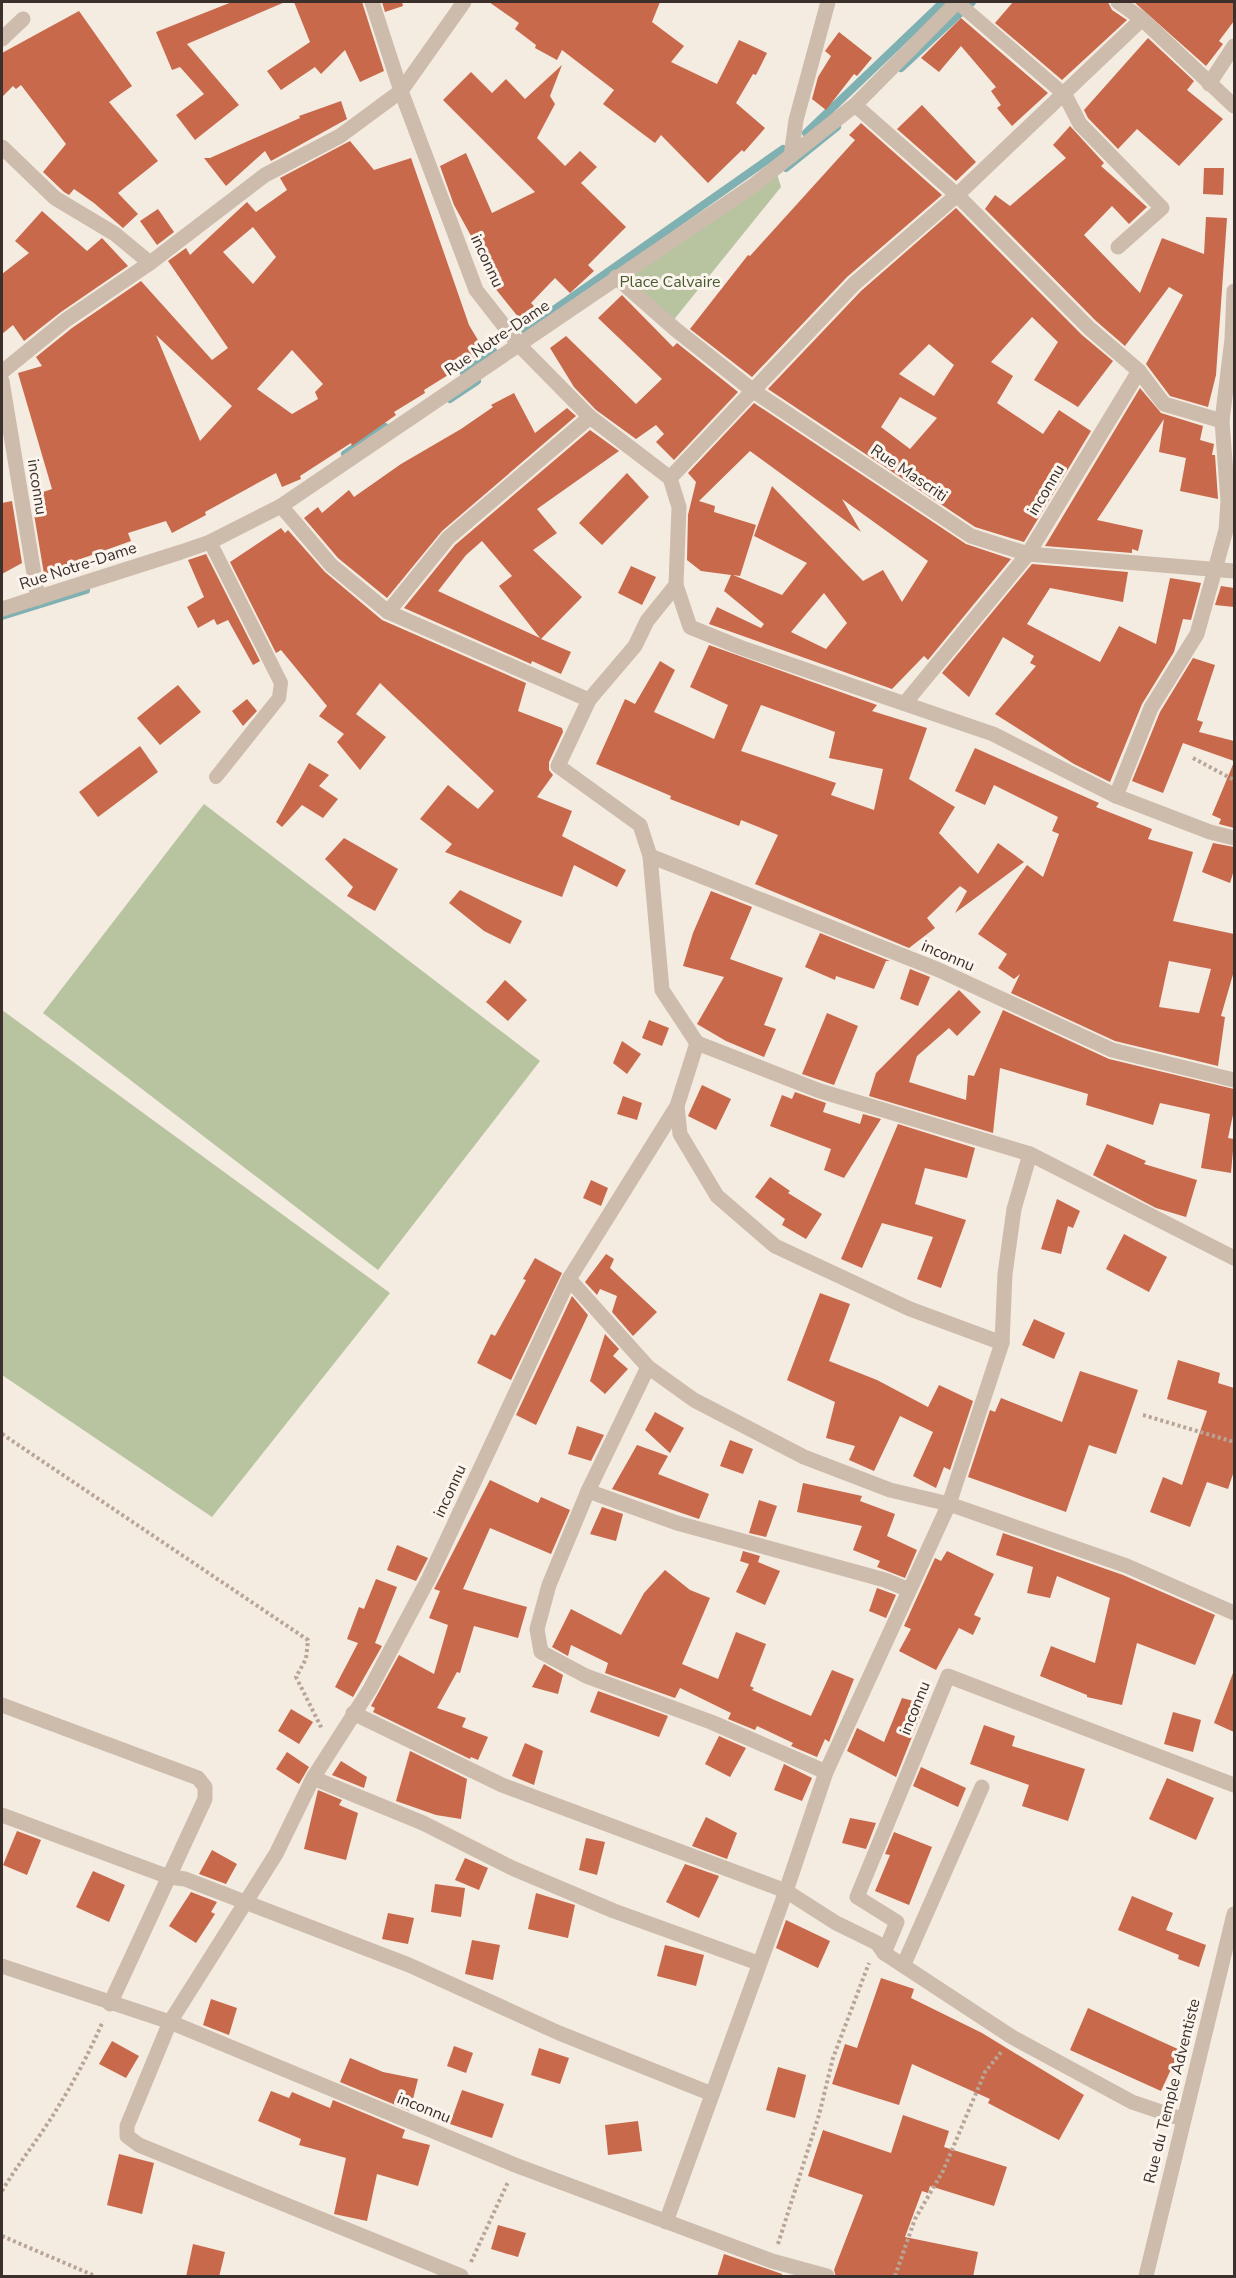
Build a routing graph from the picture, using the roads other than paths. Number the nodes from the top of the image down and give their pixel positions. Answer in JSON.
{"nodes":[{"id":1,"x":372,"y":2,"type":"edge"},
{"id":2,"x":464,"y":2,"type":"edge"},
{"id":3,"x":828,"y":2,"type":"edge"},
{"id":4,"x":957,"y":2,"type":"edge"},
{"id":5,"x":1118,"y":2,"type":"edge"},
{"id":6,"x":23,"y":19,"type":"dead end"},
{"id":7,"x":1142,"y":19,"type":"junction"},
{"id":8,"x":2,"y":39,"type":"edge"},
{"id":9,"x":1234,"y":46,"type":"edge"},
{"id":10,"x":1209,"y":84,"type":"junction"},
{"id":11,"x":401,"y":91,"type":"junction"},
{"id":12,"x":1065,"y":95,"type":"junction"},
{"id":13,"x":855,"y":105,"type":"junction"},
{"id":14,"x":1234,"y":106,"type":"edge"},
{"id":15,"x":1234,"y":113,"type":"edge"},
{"id":16,"x":2,"y":147,"type":"edge"},
{"id":17,"x":791,"y":156,"type":"junction"},
{"id":18,"x":957,"y":195,"type":"junction"},
{"id":19,"x":1118,"y":247,"type":"dead end"},
{"id":20,"x":150,"y":263,"type":"junction"},
{"id":21,"x":616,"y":277,"type":"junction"},
{"id":22,"x":1234,"y":291,"type":"edge"},
{"id":23,"x":519,"y":345,"type":"junction"},
{"id":24,"x":1139,"y":371,"type":"junction"},
{"id":25,"x":2,"y":372,"type":"edge"},
{"id":26,"x":2,"y":381,"type":"edge"},
{"id":27,"x":752,"y":390,"type":"junction"},
{"id":28,"x":590,"y":417,"type":"junction"},
{"id":29,"x":1222,"y":421,"type":"junction"},
{"id":30,"x":670,"y":478,"type":"junction"},
{"id":31,"x":1231,"y":502,"type":"edge"},
{"id":32,"x":281,"y":506,"type":"junction"},
{"id":33,"x":210,"y":542,"type":"junction"},
{"id":34,"x":1028,"y":554,"type":"junction"},
{"id":35,"x":1215,"y":571,"type":"junction"},
{"id":36,"x":1234,"y":571,"type":"edge"},
{"id":37,"x":676,"y":585,"type":"junction"},
{"id":38,"x":38,"y":598,"type":"junction"},
{"id":39,"x":2,"y":609,"type":"edge"},
{"id":40,"x":388,"y":612,"type":"junction"},
{"id":41,"x":589,"y":700,"type":"junction"},
{"id":42,"x":905,"y":703,"type":"junction"},
{"id":43,"x":216,"y":777,"type":"dead end"},
{"id":44,"x":1116,"y":796,"type":"junction"},
{"id":45,"x":1234,"y":838,"type":"edge"},
{"id":46,"x":650,"y":856,"type":"junction"},
{"id":47,"x":697,"y":1043,"type":"junction"},
{"id":48,"x":1234,"y":1080,"type":"edge"},
{"id":49,"x":677,"y":1106,"type":"junction"},
{"id":50,"x":1030,"y":1154,"type":"junction"},
{"id":51,"x":1234,"y":1258,"type":"edge"},
{"id":52,"x":569,"y":1279,"type":"junction"},
{"id":53,"x":1002,"y":1343,"type":"junction"},
{"id":54,"x":648,"y":1367,"type":"junction"},
{"id":55,"x":588,"y":1491,"type":"junction"},
{"id":56,"x":949,"y":1504,"type":"junction"},
{"id":57,"x":909,"y":1590,"type":"junction"},
{"id":58,"x":1234,"y":1613,"type":"edge"},
{"id":59,"x":2,"y":1705,"type":"edge"},
{"id":60,"x":353,"y":1713,"type":"junction"},
{"id":61,"x":826,"y":1772,"type":"junction"},
{"id":62,"x":313,"y":1779,"type":"junction"},
{"id":63,"x":1234,"y":1785,"type":"edge"},
{"id":64,"x":982,"y":1787,"type":"dead end"},
{"id":65,"x":2,"y":1815,"type":"edge"},
{"id":66,"x":169,"y":1877,"type":"junction"},
{"id":67,"x":786,"y":1891,"type":"junction"},
{"id":68,"x":245,"y":1901,"type":"junction"},
{"id":69,"x":1234,"y":1914,"type":"edge"},
{"id":70,"x":881,"y":1948,"type":"junction"},
{"id":71,"x":758,"y":1962,"type":"junction"},
{"id":72,"x":904,"y":1964,"type":"junction"},
{"id":73,"x":2,"y":1966,"type":"edge"},
{"id":74,"x":110,"y":2004,"type":"junction"},
{"id":75,"x":170,"y":2022,"type":"junction"},
{"id":76,"x":712,"y":2094,"type":"junction"},
{"id":77,"x":1182,"y":2119,"type":"junction"},
{"id":78,"x":666,"y":2222,"type":"junction"},
{"id":79,"x":465,"y":2271,"type":"edge"},
{"id":80,"x":827,"y":2277,"type":"edge"},
{"id":81,"x":1146,"y":2277,"type":"edge"}],
"edges":[{"from":1,"to":11,"type":"street","name":"inconnu"},
{"from":2,"to":11,"type":"street"},
{"from":3,"to":17,"type":"street"},
{"from":4,"to":12,"type":"lane"},
{"from":4,"to":13,"type":"street","name":"Rue Notre-Dame"},
{"from":5,"to":7,"type":"street"},
{"from":6,"to":8,"type":"street"},
{"from":7,"to":10,"type":"street"},
{"from":7,"to":12,"type":"street"},
{"from":9,"to":10,"type":"street"},
{"from":10,"to":14,"type":"street"},
{"from":11,"to":20,"type":"street"},
{"from":11,"to":23,"type":"street","name":"inconnu"},
{"from":12,"to":18,"type":"street"},
{"from":12,"to":19,"type":"street"},
{"from":13,"to":17,"type":"street","name":"Rue Notre-Dame"},
{"from":13,"to":18,"type":"street"},
{"from":14,"to":15,"type":"street"},
{"from":16,"to":20,"type":"street"},
{"from":17,"to":21,"type":"street","name":"Rue Notre-Dame"},
{"from":18,"to":24,"type":"street"},
{"from":18,"to":27,"type":"street"},
{"from":20,"to":25,"type":"street"},
{"from":21,"to":23,"type":"street","name":"Rue Notre-Dame"},
{"from":21,"to":27,"type":"street","name":"Rue Mascriti"},
{"from":22,"to":29,"type":"street"},
{"from":23,"to":28,"type":"street","name":"inconnu"},
{"from":23,"to":32,"type":"street","name":"Rue Notre-Dame"},
{"from":24,"to":29,"type":"street"},
{"from":24,"to":34,"type":"street","name":"inconnu"},
{"from":26,"to":38,"type":"street","name":"inconnu"},
{"from":27,"to":30,"type":"street"},
{"from":27,"to":34,"type":"street","name":"Rue Mascriti"},
{"from":28,"to":30,"type":"street","name":"inconnu"},
{"from":28,"to":40,"type":"street"},
{"from":29,"to":31,"type":"street"},
{"from":30,"to":37,"type":"street"},
{"from":31,"to":35,"type":"street"},
{"from":32,"to":33,"type":"street","name":"Rue Notre-Dame"},
{"from":32,"to":40,"type":"street"},
{"from":33,"to":38,"type":"street","name":"Rue Notre-Dame"},
{"from":33,"to":43,"type":"lane"},
{"from":34,"to":35,"type":"street","name":"Rue Mascriti"},
{"from":34,"to":42,"type":"street","name":"inconnu"},
{"from":35,"to":36,"type":"street","name":"Rue Mascriti"},
{"from":35,"to":44,"type":"street"},
{"from":37,"to":41,"type":"street"},
{"from":37,"to":42,"type":"street"},
{"from":38,"to":39,"type":"street","name":"Rue Notre-Dame"},
{"from":40,"to":41,"type":"street"},
{"from":41,"to":46,"type":"street"},
{"from":42,"to":44,"type":"street"},
{"from":44,"to":45,"type":"street"},
{"from":46,"to":47,"type":"street"},
{"from":46,"to":48,"type":"street","name":"inconnu"},
{"from":47,"to":49,"type":"street","name":"inconnu"},
{"from":47,"to":50,"type":"street"},
{"from":49,"to":52,"type":"street","name":"inconnu"},
{"from":49,"to":53,"type":"street","name":"inconnu"},
{"from":50,"to":51,"type":"street"},
{"from":50,"to":53,"type":"street"},
{"from":52,"to":54,"type":"street"},
{"from":52,"to":60,"type":"street","name":"inconnu"},
{"from":53,"to":56,"type":"street"},
{"from":54,"to":55,"type":"street"},
{"from":54,"to":56,"type":"street"},
{"from":55,"to":57,"type":"street"},
{"from":55,"to":61,"type":"street"},
{"from":56,"to":57,"type":"street"},
{"from":56,"to":58,"type":"street"},
{"from":57,"to":61,"type":"street"},
{"from":59,"to":66,"type":"street"},
{"from":60,"to":62,"type":"street","name":"inconnu"},
{"from":60,"to":67,"type":"street"},
{"from":61,"to":67,"type":"street"},
{"from":62,"to":68,"type":"street","name":"inconnu"},
{"from":62,"to":71,"type":"street"},
{"from":63,"to":70,"type":"street","name":"inconnu"},
{"from":64,"to":72,"type":"street"},
{"from":65,"to":66,"type":"street"},
{"from":66,"to":68,"type":"street"},
{"from":66,"to":74,"type":"street"},
{"from":67,"to":70,"type":"street"},
{"from":67,"to":71,"type":"street"},
{"from":68,"to":75,"type":"street","name":"inconnu"},
{"from":68,"to":76,"type":"street"},
{"from":69,"to":77,"type":"street","name":"Rue du Temple Adventiste"},
{"from":70,"to":72,"type":"street"},
{"from":71,"to":76,"type":"street"},
{"from":72,"to":77,"type":"street"},
{"from":73,"to":74,"type":"street","name":"inconnu"},
{"from":74,"to":75,"type":"street","name":"inconnu"},
{"from":75,"to":78,"type":"street","name":"inconnu"},
{"from":75,"to":79,"type":"street","name":"inconnu"},
{"from":76,"to":78,"type":"street"},
{"from":77,"to":81,"type":"street","name":"Rue du Temple Adventiste"},
{"from":78,"to":80,"type":"street","name":"inconnu"}]}
